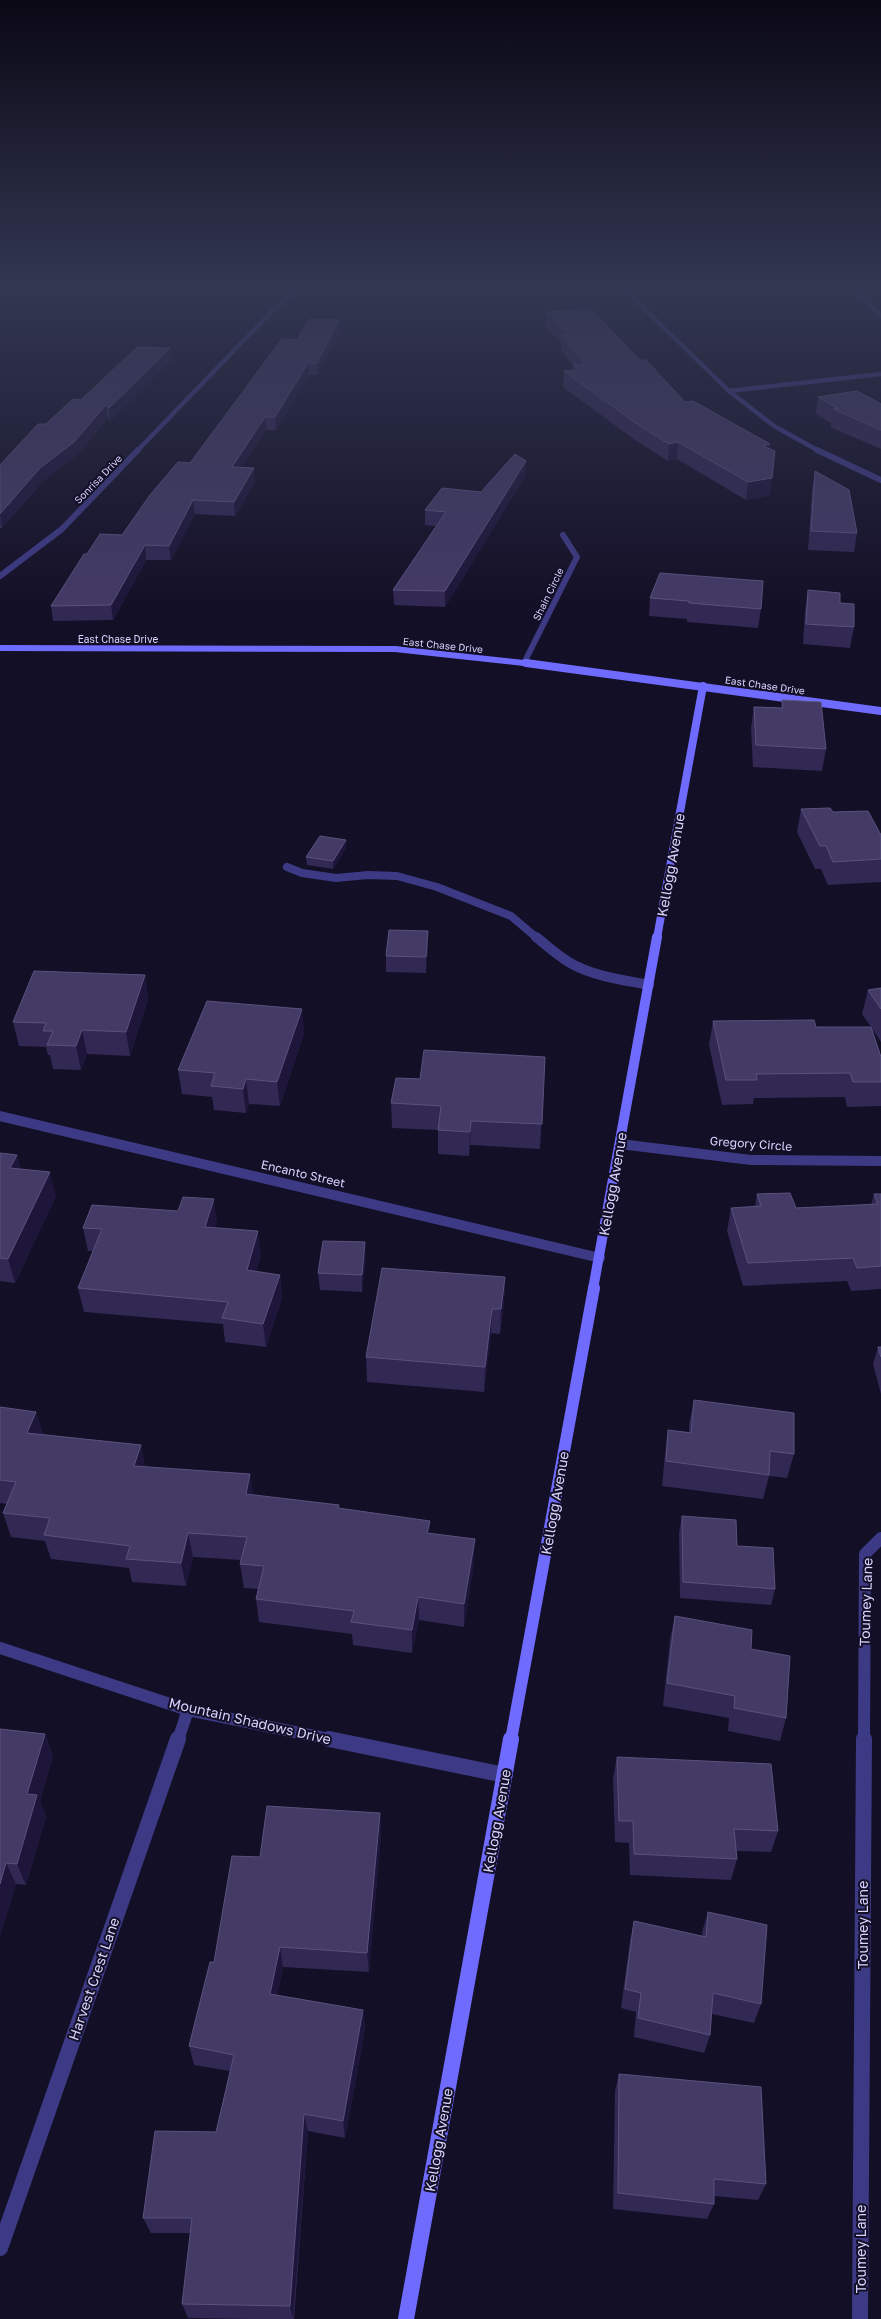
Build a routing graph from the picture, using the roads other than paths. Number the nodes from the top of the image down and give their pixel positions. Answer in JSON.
{"nodes":[{"id":1,"x":193,"y":393,"type":"edge"},
{"id":2,"x":733,"y":393,"type":"edge"},
{"id":3,"x":881,"y":480,"type":"edge"},
{"id":4,"x":563,"y":535,"type":"dead end"},
{"id":5,"x":0,"y":576,"type":"edge"},
{"id":6,"x":0,"y":648,"type":"edge"},
{"id":7,"x":524,"y":663,"type":"junction"},
{"id":8,"x":703,"y":686,"type":"junction"},
{"id":9,"x":881,"y":711,"type":"edge"},
{"id":10,"x":287,"y":867,"type":"dead end"},
{"id":11,"x":649,"y":985,"type":"junction"},
{"id":12,"x":0,"y":1116,"type":"edge"},
{"id":13,"x":620,"y":1144,"type":"junction"},
{"id":14,"x":881,"y":1161,"type":"edge"},
{"id":15,"x":600,"y":1258,"type":"junction"},
{"id":16,"x":881,"y":1538,"type":"edge"},
{"id":17,"x":0,"y":1648,"type":"edge"},
{"id":18,"x":188,"y":1710,"type":"junction"},
{"id":19,"x":505,"y":1775,"type":"junction"},
{"id":20,"x":0,"y":2248,"type":"edge"},
{"id":21,"x":406,"y":2319,"type":"edge"},
{"id":22,"x":860,"y":2319,"type":"edge"}],
"edges":[{"from":1,"to":5,"type":"street","name":"Sonrisa Drive"},
{"from":2,"to":3,"type":"street"},
{"from":4,"to":7,"type":"street","name":"Shain Circle"},
{"from":6,"to":7,"type":"street","name":"East Chase Drive"},
{"from":7,"to":8,"type":"street","name":"East Chase Drive"},
{"from":8,"to":9,"type":"street","name":"East Chase Drive"},
{"from":8,"to":11,"type":"street","name":"Kellogg Avenue"},
{"from":10,"to":11,"type":"street"},
{"from":11,"to":13,"type":"street","name":"Kellogg Avenue"},
{"from":12,"to":15,"type":"street","name":"Encanto Street"},
{"from":13,"to":14,"type":"street","name":"Gregory Circle"},
{"from":13,"to":15,"type":"street","name":"Kellogg Avenue"},
{"from":15,"to":19,"type":"street","name":"Kellogg Avenue"},
{"from":16,"to":22,"type":"street","name":"Toumey Lane"},
{"from":17,"to":18,"type":"street","name":"Mountain Shadows Drive"},
{"from":18,"to":19,"type":"street","name":"Mountain Shadows Drive"},
{"from":18,"to":20,"type":"street","name":"Harvest Crest Lane"},
{"from":19,"to":21,"type":"street","name":"Kellogg Avenue"}]}
